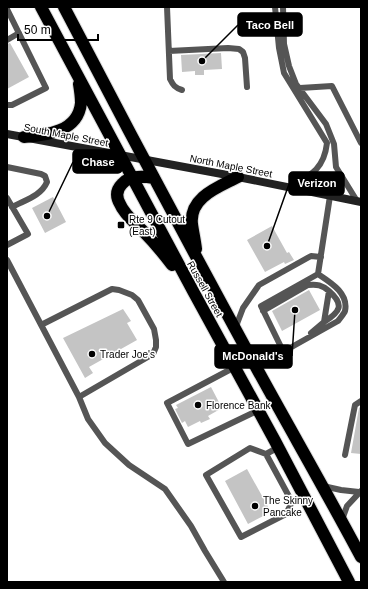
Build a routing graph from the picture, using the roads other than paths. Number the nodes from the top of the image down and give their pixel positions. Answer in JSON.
{"nodes":[{"id":1,"x":41,"y":7,"type":"edge"},
{"id":2,"x":64,"y":7,"type":"edge"},
{"id":3,"x":167,"y":7,"type":"edge"},
{"id":4,"x":275,"y":7,"type":"edge"},
{"id":5,"x":283,"y":7,"type":"edge"},
{"id":6,"x":7,"y":9,"type":"edge"},
{"id":7,"x":19,"y":33,"type":"junction"},
{"id":8,"x":7,"y":40,"type":"edge"},
{"id":9,"x":169,"y":51,"type":"junction"},
{"id":10,"x":79,"y":78,"type":"junction"},
{"id":11,"x":247,"y":87,"type":"dead end"},
{"id":12,"x":300,"y":88,"type":"junction"},
{"id":13,"x":182,"y":90,"type":"dead end"},
{"id":14,"x":7,"y":105,"type":"edge"},
{"id":15,"x":7,"y":134,"type":"edge"},
{"id":16,"x":24,"y":137,"type":"junction"},
{"id":17,"x":361,"y":143,"type":"edge"},
{"id":18,"x":121,"y":155,"type":"junction"},
{"id":19,"x":144,"y":159,"type":"junction"},
{"id":20,"x":7,"y":167,"type":"edge"},
{"id":21,"x":238,"y":177,"type":"junction"},
{"id":22,"x":133,"y":178,"type":"junction"},
{"id":23,"x":154,"y":178,"type":"junction"},
{"id":24,"x":290,"y":187,"type":"junction"},
{"id":25,"x":330,"y":196,"type":"junction"},
{"id":26,"x":7,"y":198,"type":"edge"},
{"id":27,"x":359,"y":201,"type":"edge"},
{"id":28,"x":12,"y":207,"type":"junction"},
{"id":29,"x":7,"y":245,"type":"edge"},
{"id":30,"x":320,"y":258,"type":"junction"},
{"id":31,"x":7,"y":260,"type":"edge"},
{"id":32,"x":198,"y":260,"type":"junction"},
{"id":33,"x":318,"y":274,"type":"junction"},
{"id":34,"x":193,"y":291,"type":"junction"},
{"id":35,"x":329,"y":291,"type":"junction"},
{"id":36,"x":263,"y":311,"type":"junction"},
{"id":37,"x":324,"y":322,"type":"junction"},
{"id":38,"x":41,"y":325,"type":"junction"},
{"id":39,"x":236,"y":329,"type":"junction"},
{"id":40,"x":304,"y":340,"type":"junction"},
{"id":41,"x":284,"y":352,"type":"junction"},
{"id":42,"x":235,"y":367,"type":"junction"},
{"id":43,"x":256,"y":367,"type":"junction"},
{"id":44,"x":79,"y":397,"type":"junction"},
{"id":45,"x":361,"y":401,"type":"edge"},
{"id":46,"x":258,"y":410,"type":"junction"},
{"id":47,"x":279,"y":447,"type":"junction"},
{"id":48,"x":266,"y":454,"type":"junction"},
{"id":49,"x":345,"y":455,"type":"dead end"},
{"id":50,"x":323,"y":486,"type":"junction"},
{"id":51,"x":360,"y":491,"type":"edge"},
{"id":52,"x":304,"y":496,"type":"junction"},
{"id":53,"x":292,"y":502,"type":"junction"},
{"id":54,"x":342,"y":520,"type":"junction"},
{"id":55,"x":361,"y":557,"type":"edge"},
{"id":56,"x":224,"y":582,"type":"edge"},
{"id":57,"x":349,"y":582,"type":"edge"}],
"edges":[{"from":1,"to":10,"type":"highway","name":"Russell Street"},
{"from":2,"to":19,"type":"highway","name":"Russell Street"},
{"from":3,"to":9,"type":"lane"},
{"from":4,"to":24,"type":"lane"},
{"from":5,"to":12,"type":"lane"},
{"from":6,"to":7,"type":"lane"},
{"from":7,"to":8,"type":"lane"},
{"from":7,"to":14,"type":"lane"},
{"from":9,"to":11,"type":"lane"},
{"from":9,"to":13,"type":"lane"},
{"from":10,"to":16,"type":"highway"},
{"from":10,"to":18,"type":"highway","name":"Russell Street"},
{"from":12,"to":17,"type":"lane"},
{"from":12,"to":27,"type":"lane"},
{"from":15,"to":16,"type":"main road","name":"South Maple Street"},
{"from":16,"to":18,"type":"main road","name":"South Maple Street"},
{"from":18,"to":19,"type":"main road","name":"North Maple Street"},
{"from":18,"to":22,"type":"highway","name":"Russell Street"},
{"from":19,"to":21,"type":"main road","name":"North Maple Street"},
{"from":19,"to":23,"type":"highway","name":"Russell Street"},
{"from":20,"to":28,"type":"lane"},
{"from":21,"to":24,"type":"main road","name":"North Maple Street"},
{"from":21,"to":32,"type":"highway"},
{"from":22,"to":23,"type":"highway"},
{"from":22,"to":34,"type":"highway","name":"Russell Street"},
{"from":22,"to":34,"type":"highway"},
{"from":23,"to":32,"type":"highway","name":"Russell Street"},
{"from":24,"to":25,"type":"main road","name":"North Maple Street"},
{"from":25,"to":27,"type":"main road","name":"North Maple Street"},
{"from":25,"to":30,"type":"lane"},
{"from":26,"to":28,"type":"lane"},
{"from":28,"to":29,"type":"lane"},
{"from":30,"to":33,"type":"lane"},
{"from":30,"to":39,"type":"lane"},
{"from":31,"to":38,"type":"lane"},
{"from":32,"to":39,"type":"highway","name":"Russell Street"},
{"from":33,"to":36,"type":"lane"},
{"from":33,"to":40,"type":"lane"},
{"from":34,"to":42,"type":"highway","name":"Russell Street"},
{"from":35,"to":36,"type":"lane"},
{"from":35,"to":37,"type":"lane"},
{"from":35,"to":37,"type":"lane"},
{"from":36,"to":41,"type":"lane"},
{"from":37,"to":40,"type":"lane"},
{"from":38,"to":44,"type":"lane"},
{"from":38,"to":44,"type":"lane"},
{"from":39,"to":43,"type":"highway","name":"Russell Street"},
{"from":40,"to":41,"type":"lane"},
{"from":41,"to":43,"type":"lane"},
{"from":42,"to":46,"type":"highway","name":"Russell Street"},
{"from":42,"to":46,"type":"lane"},
{"from":43,"to":50,"type":"highway","name":"Russell Street"},
{"from":44,"to":56,"type":"lane"},
{"from":45,"to":49,"type":"lane"},
{"from":46,"to":47,"type":"highway","name":"Russell Street"},
{"from":47,"to":48,"type":"lane"},
{"from":47,"to":52,"type":"highway","name":"Russell Street"},
{"from":48,"to":53,"type":"lane"},
{"from":48,"to":53,"type":"lane"},
{"from":50,"to":51,"type":"lane"},
{"from":50,"to":54,"type":"highway","name":"Russell Street"},
{"from":51,"to":54,"type":"lane"},
{"from":52,"to":53,"type":"lane"},
{"from":52,"to":57,"type":"highway","name":"Russell Street"},
{"from":54,"to":55,"type":"highway","name":"Russell Street"}]}
